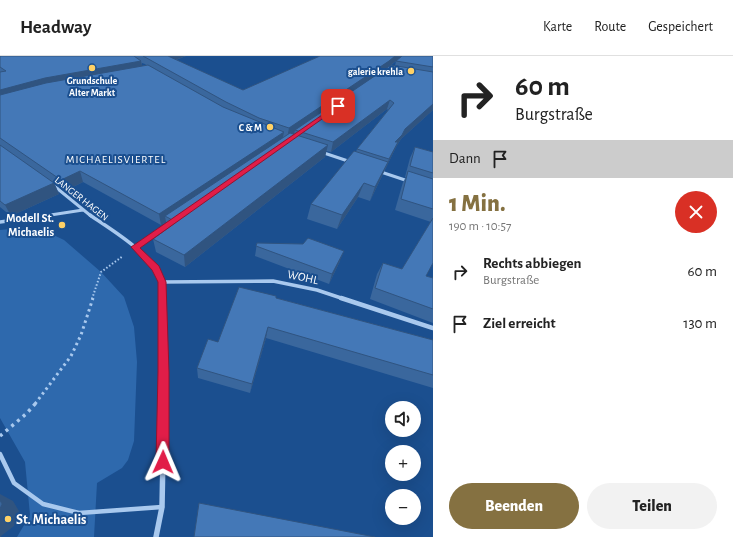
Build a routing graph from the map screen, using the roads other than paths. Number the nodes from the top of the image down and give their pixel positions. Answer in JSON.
{"nodes":[{"id":1,"x":317,"y":151,"type":"edge"},
{"id":2,"x":354,"y":163,"type":"edge"},
{"id":3,"x":377,"y":171,"type":"edge"},
{"id":4,"x":47,"y":181,"type":"edge"},
{"id":5,"x":414,"y":183,"type":"edge"},
{"id":6,"x":83,"y":210,"type":"junction"},
{"id":7,"x":172,"y":221,"type":"edge"},
{"id":8,"x":0,"y":222,"type":"edge"},
{"id":9,"x":135,"y":247,"type":"junction"},
{"id":10,"x":162,"y":282,"type":"junction"},
{"id":11,"x":433,"y":328,"type":"edge"},
{"id":12,"x":0,"y":454,"type":"edge"},
{"id":13,"x":162,"y":507,"type":"junction"},
{"id":14,"x":156,"y":537,"type":"edge"}],
"edges":[{"from":1,"to":2,"type":"street"},
{"from":3,"to":5,"type":"street"},
{"from":4,"to":6,"type":"street","name":"LANGER HAGEN"},
{"from":6,"to":8,"type":"street"},
{"from":6,"to":9,"type":"street","name":"LANGER HAGEN"},
{"from":7,"to":9,"type":"street"},
{"from":9,"to":10,"type":"street","name":"LANGER HAGEN"},
{"from":10,"to":11,"type":"street","name":"WOHL"},
{"from":10,"to":13,"type":"street"},
{"from":12,"to":13,"type":"lane"},
{"from":13,"to":14,"type":"street"}]}
